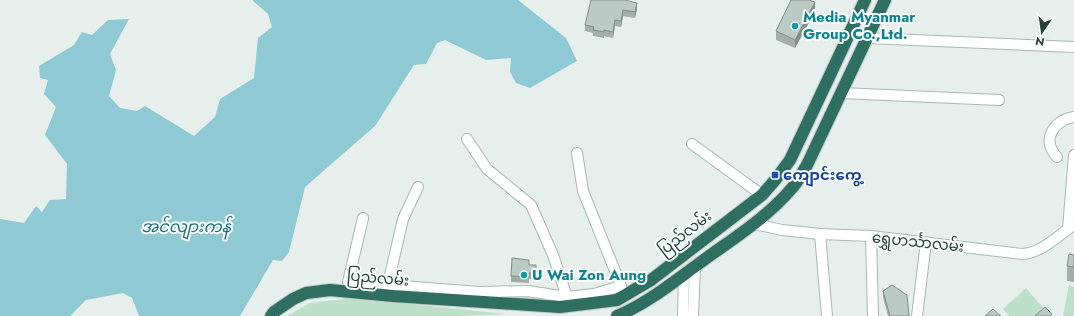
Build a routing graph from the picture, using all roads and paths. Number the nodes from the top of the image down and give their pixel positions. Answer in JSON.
{"nodes":[{"id":1,"x":865,"y":0,"type":"edge"},
{"id":2,"x":885,"y":0,"type":"edge"},
{"id":3,"x":867,"y":38,"type":"junction"},
{"id":4,"x":1074,"y":47,"type":"edge"},
{"id":5,"x":841,"y":93,"type":"junction"},
{"id":6,"x":999,"y":100,"type":"dead end"},
{"id":7,"x":1074,"y":117,"type":"edge"},
{"id":8,"x":467,"y":140,"type":"dead end"},
{"id":9,"x":692,"y":144,"type":"dead end"},
{"id":10,"x":577,"y":154,"type":"dead end"},
{"id":11,"x":1074,"y":155,"type":"edge"},
{"id":12,"x":1057,"y":157,"type":"dead end"},
{"id":13,"x":418,"y":187,"type":"dead end"},
{"id":14,"x":762,"y":194,"type":"junction"},
{"id":15,"x":363,"y":218,"type":"dead end"},
{"id":16,"x":754,"y":224,"type":"junction"},
{"id":17,"x":1072,"y":228,"type":"edge"},
{"id":18,"x":820,"y":234,"type":"junction"},
{"id":19,"x":870,"y":236,"type":"junction"},
{"id":20,"x":926,"y":242,"type":"junction"},
{"id":21,"x":675,"y":262,"type":"junction"},
{"id":22,"x":695,"y":266,"type":"junction"},
{"id":23,"x":684,"y":275,"type":"junction"},
{"id":24,"x":388,"y":284,"type":"junction"},
{"id":25,"x":393,"y":296,"type":"junction"},
{"id":26,"x":567,"y":297,"type":"junction"},
{"id":27,"x":635,"y":313,"type":"edge"},
{"id":28,"x":271,"y":316,"type":"edge"},
{"id":29,"x":617,"y":316,"type":"edge"},
{"id":30,"x":683,"y":316,"type":"edge"},
{"id":31,"x":693,"y":316,"type":"edge"},
{"id":32,"x":827,"y":316,"type":"edge"},
{"id":33,"x":873,"y":316,"type":"edge"},
{"id":34,"x":917,"y":316,"type":"edge"}],
"edges":[{"from":1,"to":14,"type":"highway","name":"ပြည်လမ်း"},
{"from":2,"to":3,"type":"highway"},
{"from":3,"to":4,"type":"street"},
{"from":3,"to":5,"type":"highway"},
{"from":5,"to":6,"type":"street"},
{"from":5,"to":16,"type":"highway"},
{"from":7,"to":12,"type":"street"},
{"from":8,"to":26,"type":"street"},
{"from":9,"to":14,"type":"street"},
{"from":10,"to":26,"type":"street"},
{"from":11,"to":17,"type":"street"},
{"from":13,"to":24,"type":"street"},
{"from":14,"to":21,"type":"highway","name":"ပြည်လမ်း"},
{"from":15,"to":24,"type":"street"},
{"from":16,"to":18,"type":"street","name":"ရွှေဟင်္သာလမ်း"},
{"from":16,"to":22,"type":"highway"},
{"from":17,"to":20,"type":"street","name":"ရွှေဟင်္သာလမ်း"},
{"from":18,"to":19,"type":"street","name":"ရွှေဟင်္သာလမ်း"},
{"from":18,"to":32,"type":"street"},
{"from":19,"to":20,"type":"street","name":"ရွှေဟင်္သာလမ်း"},
{"from":19,"to":33,"type":"street"},
{"from":20,"to":34,"type":"street"},
{"from":21,"to":23,"type":"highway"},
{"from":21,"to":25,"type":"highway","name":"ပြည်လမ်း"},
{"from":22,"to":23,"type":"highway"},
{"from":22,"to":31,"type":"street"},
{"from":23,"to":27,"type":"highway"},
{"from":23,"to":30,"type":"street"},
{"from":24,"to":25,"type":"street"},
{"from":24,"to":26,"type":"street"},
{"from":25,"to":28,"type":"highway","name":"ပြည်လမ်း"},
{"from":27,"to":29,"type":"highway"}]}
